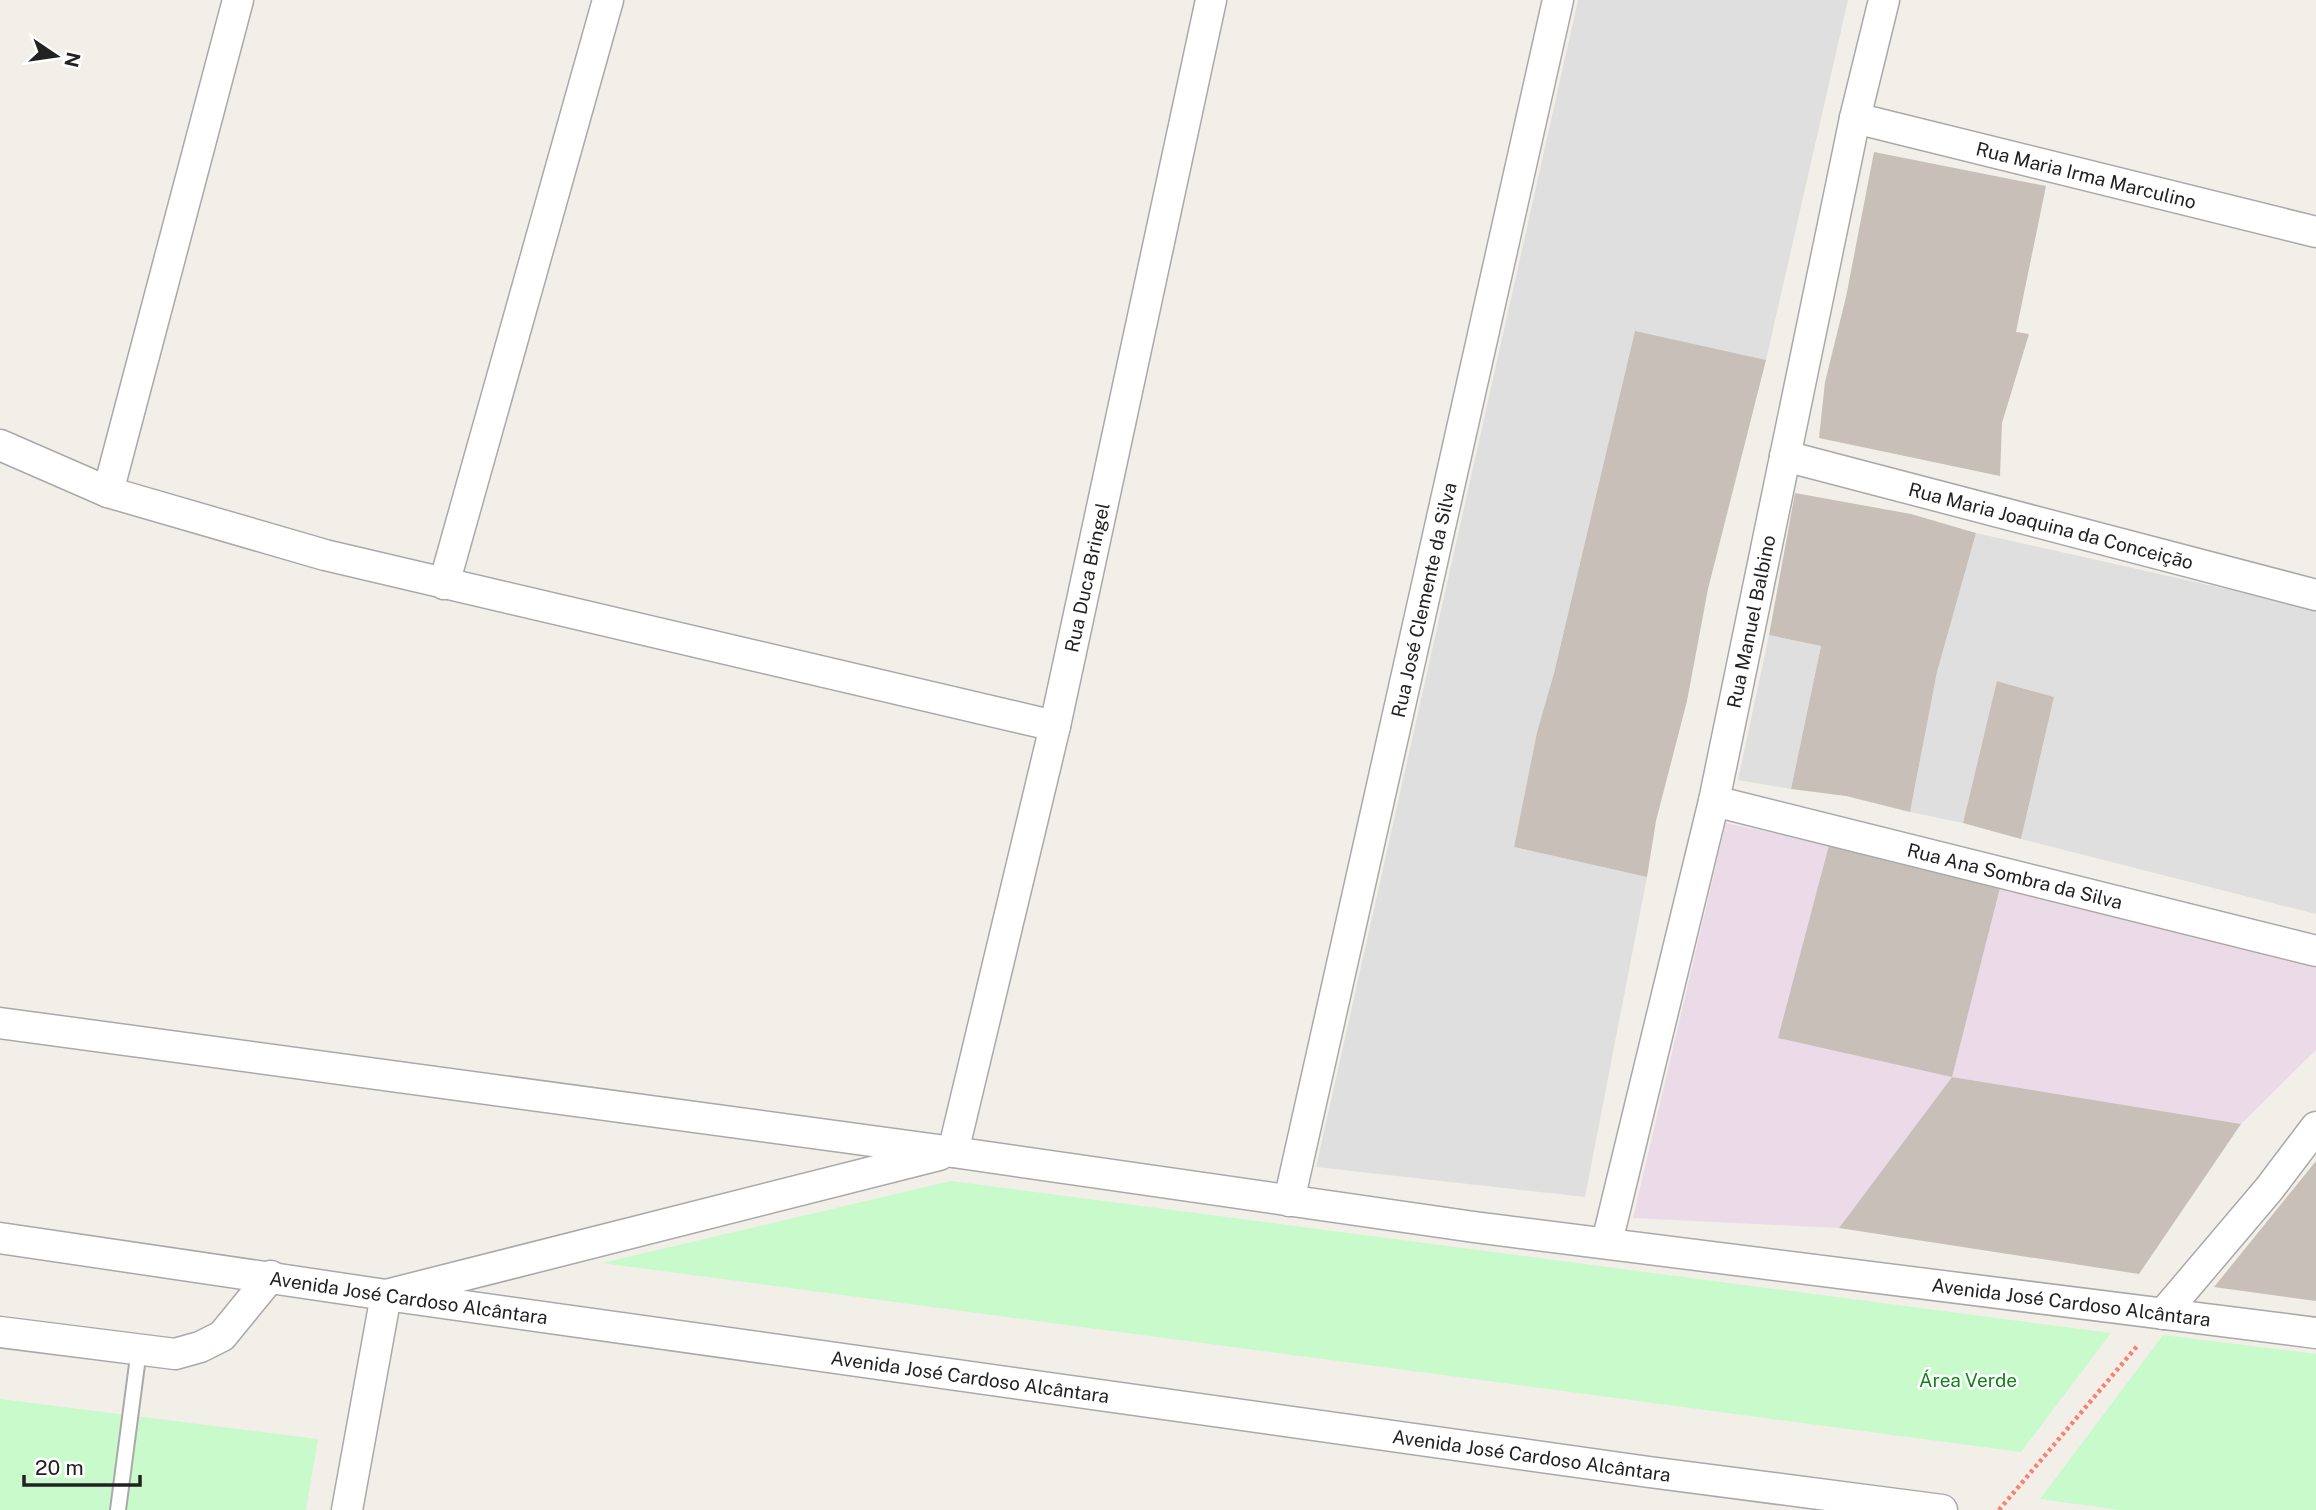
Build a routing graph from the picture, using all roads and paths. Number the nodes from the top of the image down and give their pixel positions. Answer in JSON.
{"nodes":[{"id":1,"x":238,"y":0,"type":"edge"},
{"id":2,"x":608,"y":0,"type":"edge"},
{"id":3,"x":1211,"y":0,"type":"edge"},
{"id":4,"x":1558,"y":0,"type":"edge"},
{"id":5,"x":1884,"y":0,"type":"edge"},
{"id":6,"x":1855,"y":118,"type":"junction"},
{"id":7,"x":2316,"y":232,"type":"edge"},
{"id":8,"x":0,"y":445,"type":"edge"},
{"id":9,"x":1785,"y":456,"type":"junction"},
{"id":10,"x":108,"y":492,"type":"junction"},
{"id":11,"x":444,"y":584,"type":"junction"},
{"id":12,"x":2316,"y":595,"type":"edge"},
{"id":13,"x":1055,"y":726,"type":"junction"},
{"id":14,"x":1714,"y":801,"type":"junction"},
{"id":15,"x":2316,"y":951,"type":"edge"},
{"id":16,"x":0,"y":1023,"type":"edge"},
{"id":17,"x":2316,"y":1127,"type":"edge"},
{"id":18,"x":953,"y":1152,"type":"junction"},
{"id":19,"x":1289,"y":1200,"type":"junction"},
{"id":20,"x":0,"y":1238,"type":"edge"},
{"id":21,"x":1607,"y":1242,"type":"junction"},
{"id":22,"x":271,"y":1276,"type":"junction"},
{"id":23,"x":386,"y":1295,"type":"junction"},
{"id":24,"x":2163,"y":1314,"type":"junction"},
{"id":25,"x":0,"y":1332,"type":"edge"},
{"id":26,"x":2316,"y":1333,"type":"edge"},
{"id":27,"x":139,"y":1349,"type":"junction"},
{"id":28,"x":118,"y":1510,"type":"edge"},
{"id":29,"x":347,"y":1510,"type":"edge"},
{"id":30,"x":1942,"y":1510,"type":"edge"},
{"id":31,"x":1999,"y":1510,"type":"edge"}],
"edges":[{"from":1,"to":10,"type":"street"},
{"from":2,"to":11,"type":"street"},
{"from":3,"to":13,"type":"street","name":"Rua Duca Bringel"},
{"from":4,"to":19,"type":"street","name":"Rua José Clemente da Silva"},
{"from":5,"to":6,"type":"street","name":"Rua Manuel Balbino"},
{"from":6,"to":7,"type":"street","name":"Rua Maria Irma Marculino"},
{"from":6,"to":9,"type":"street","name":"Rua Manuel Balbino"},
{"from":8,"to":10,"type":"street"},
{"from":9,"to":12,"type":"street","name":"Rua Maria Joaquina da Conceição"},
{"from":9,"to":14,"type":"street","name":"Rua Manuel Balbino"},
{"from":10,"to":11,"type":"street"},
{"from":11,"to":13,"type":"street"},
{"from":13,"to":18,"type":"street","name":"Rua Duca Bringel"},
{"from":14,"to":15,"type":"street","name":"Rua Ana Sombra da Silva"},
{"from":14,"to":21,"type":"street","name":"Rua Manuel Balbino"},
{"from":16,"to":18,"type":"street","name":"Avenida José Cardoso Alcântara"},
{"from":17,"to":24,"type":"street"},
{"from":18,"to":19,"type":"street","name":"Avenida José Cardoso Alcântara"},
{"from":18,"to":23,"type":"street"},
{"from":19,"to":21,"type":"street","name":"Avenida José Cardoso Alcântara"},
{"from":20,"to":22,"type":"street","name":"Avenida José Cardoso Alcântara"},
{"from":21,"to":24,"type":"street","name":"Avenida José Cardoso Alcântara"},
{"from":22,"to":23,"type":"street","name":"Avenida José Cardoso Alcântara"},
{"from":22,"to":27,"type":"street"},
{"from":23,"to":29,"type":"street"},
{"from":23,"to":30,"type":"street","name":"Avenida José Cardoso Alcântara"},
{"from":24,"to":26,"type":"street","name":"Avenida José Cardoso Alcântara"},
{"from":24,"to":31,"type":"path"},
{"from":25,"to":27,"type":"street"},
{"from":27,"to":28,"type":"lane"}]}
